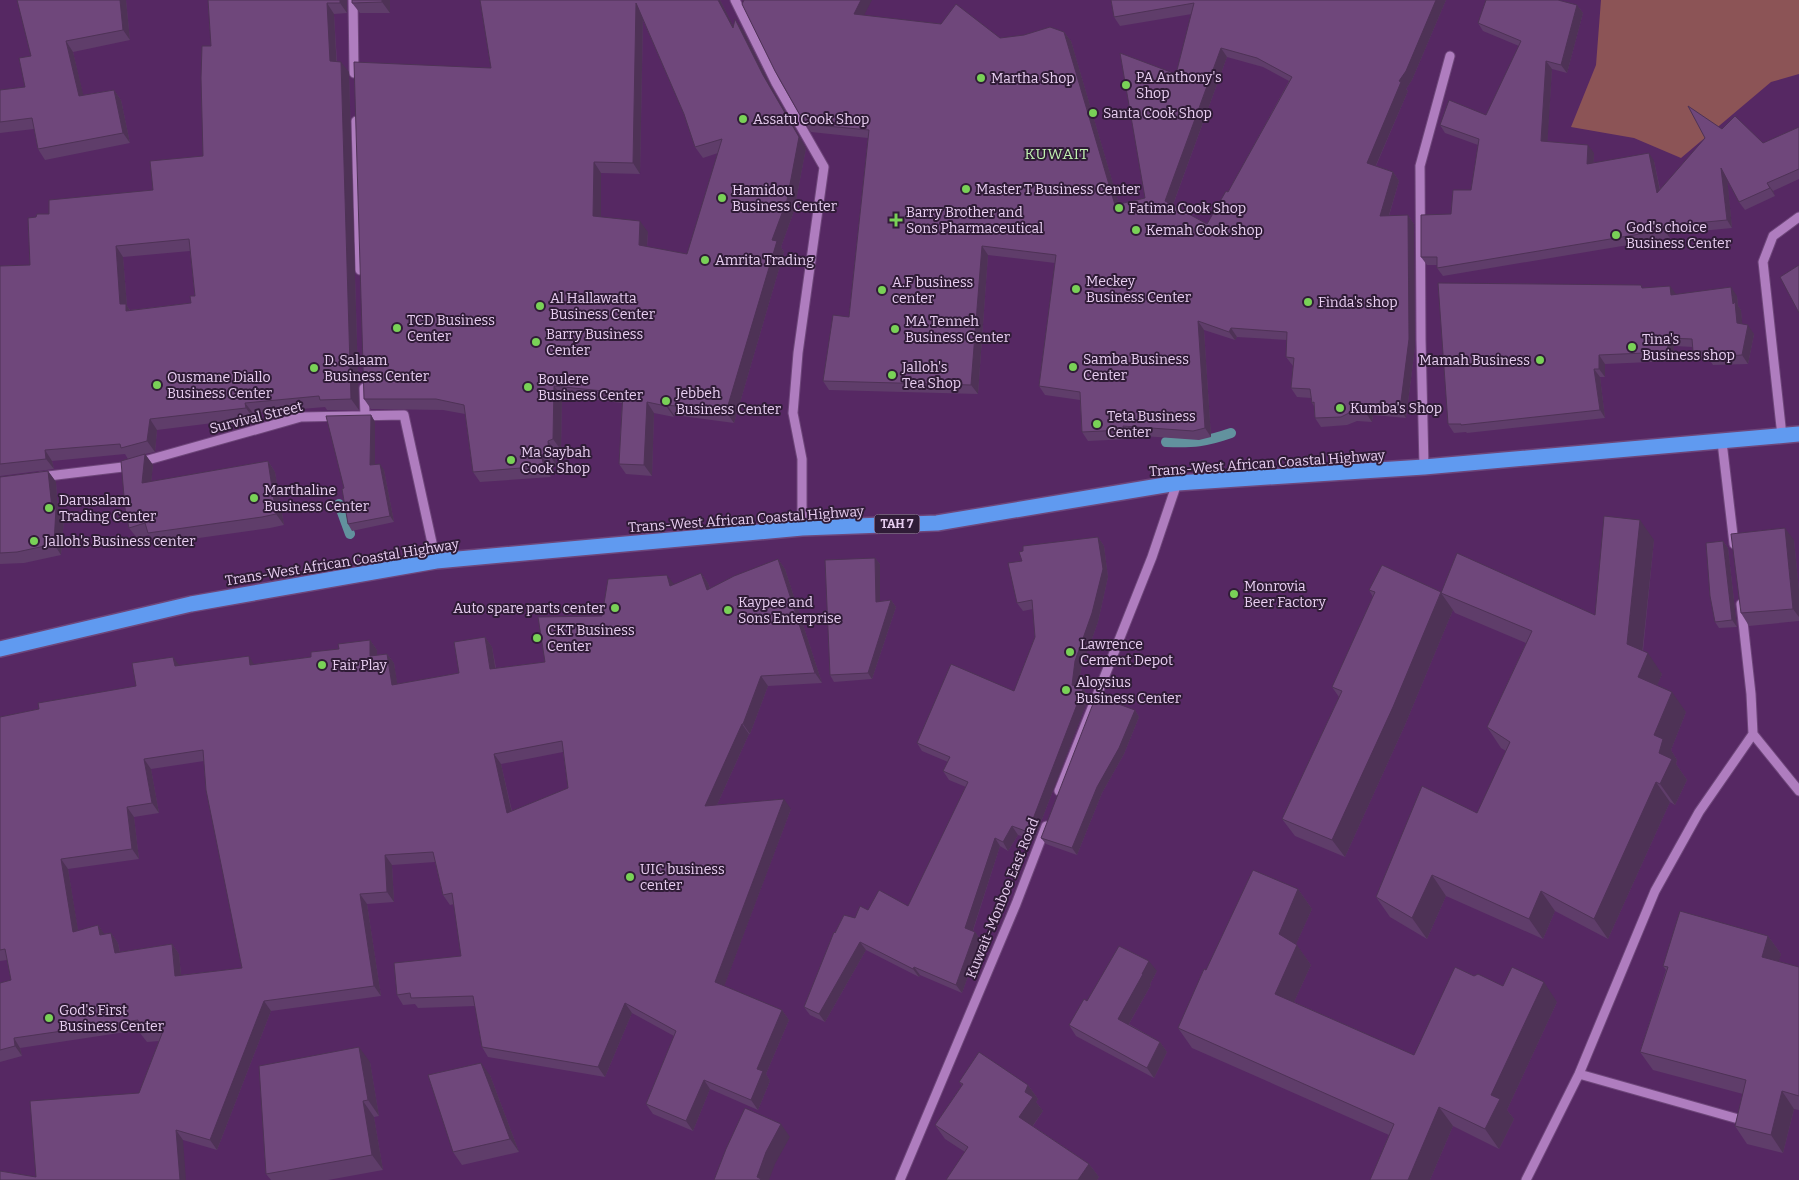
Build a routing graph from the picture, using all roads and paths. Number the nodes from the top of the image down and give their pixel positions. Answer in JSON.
{"nodes":[{"id":1,"x":353,"y":0,"type":"edge"},
{"id":2,"x":735,"y":0,"type":"edge"},
{"id":3,"x":1450,"y":56,"type":"dead end"},
{"id":4,"x":355,"y":87,"type":"edge"},
{"id":5,"x":356,"y":116,"type":"edge"},
{"id":6,"x":1799,"y":217,"type":"edge"},
{"id":7,"x":360,"y":280,"type":"edge"},
{"id":8,"x":364,"y":376,"type":"edge"},
{"id":9,"x":365,"y":415,"type":"junction"},
{"id":10,"x":1799,"y":434,"type":"edge"},
{"id":11,"x":1782,"y":436,"type":"junction"},
{"id":12,"x":1722,"y":442,"type":"junction"},
{"id":13,"x":1424,"y":468,"type":"junction"},
{"id":14,"x":30,"y":478,"type":"edge"},
{"id":15,"x":1177,"y":483,"type":"junction"},
{"id":16,"x":802,"y":528,"type":"junction"},
{"id":17,"x":1735,"y":549,"type":"edge"},
{"id":18,"x":436,"y":561,"type":"junction"},
{"id":19,"x":1740,"y":597,"type":"edge"},
{"id":20,"x":0,"y":649,"type":"edge"},
{"id":21,"x":1753,"y":734,"type":"junction"},
{"id":22,"x":1799,"y":791,"type":"edge"},
{"id":23,"x":1057,"y":796,"type":"edge"},
{"id":24,"x":1050,"y":814,"type":"edge"},
{"id":25,"x":1579,"y":1074,"type":"junction"},
{"id":26,"x":1742,"y":1120,"type":"edge"},
{"id":27,"x":900,"y":1180,"type":"edge"},
{"id":28,"x":1526,"y":1180,"type":"edge"}],
"edges":[{"from":1,"to":4,"type":"street"},
{"from":2,"to":16,"type":"street"},
{"from":3,"to":13,"type":"street"},
{"from":5,"to":7,"type":"street"},
{"from":6,"to":11,"type":"street"},
{"from":8,"to":9,"type":"street"},
{"from":9,"to":14,"type":"street","name":"Survival Street"},
{"from":9,"to":18,"type":"street","name":"Survival Street"},
{"from":10,"to":11,"type":"highway","name":"Trans-West African Coastal Highway","number":"TAH 7"},
{"from":11,"to":12,"type":"highway","name":"Trans-West African Coastal Highway","number":"TAH 7"},
{"from":12,"to":13,"type":"highway","name":"Trans-West African Coastal Highway","number":"TAH 7"},
{"from":12,"to":17,"type":"street"},
{"from":13,"to":15,"type":"highway","name":"Trans-West African Coastal Highway","number":"TAH 7"},
{"from":15,"to":16,"type":"highway","name":"Trans-West African Coastal Highway","number":"TAH 7"},
{"from":15,"to":23,"type":"street"},
{"from":16,"to":18,"type":"highway","name":"Trans-West African Coastal Highway","number":"TAH 7"},
{"from":18,"to":20,"type":"highway","name":"Trans-West African Coastal Highway","number":"TAH 7"},
{"from":19,"to":21,"type":"street"},
{"from":21,"to":22,"type":"street"},
{"from":21,"to":25,"type":"street"},
{"from":24,"to":27,"type":"street","name":"Kuwait-Monboe East Road"},
{"from":25,"to":26,"type":"street"},
{"from":25,"to":28,"type":"street"}]}
